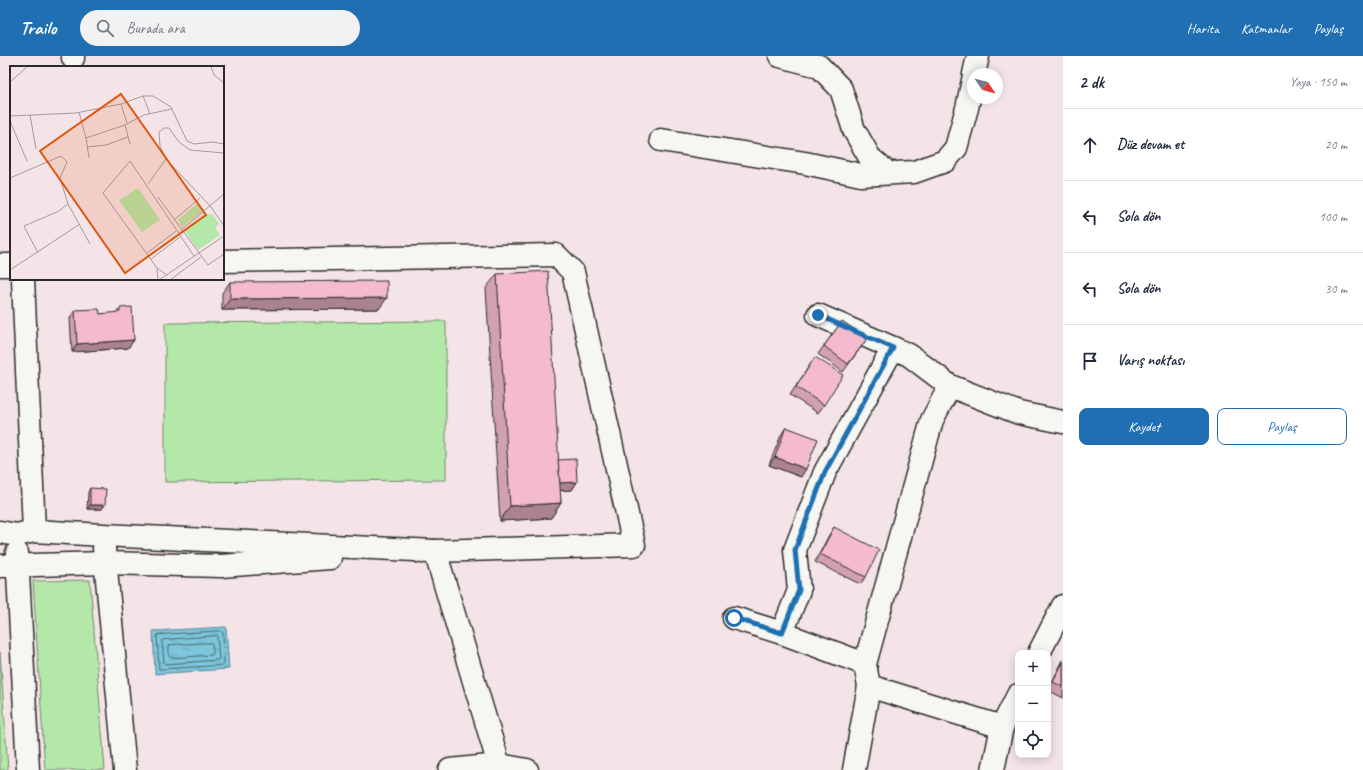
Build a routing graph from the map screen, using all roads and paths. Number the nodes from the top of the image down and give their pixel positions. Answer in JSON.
{"nodes":[{"id":1,"x":780,"y":56,"type":"edge"},
{"id":2,"x":978,"y":56,"type":"edge"},
{"id":3,"x":827,"y":61,"type":"edge"},
{"id":4,"x":975,"y":68,"type":"edge"},
{"id":5,"x":968,"y":104,"type":"edge"},
{"id":6,"x":661,"y":140,"type":"dead end"},
{"id":7,"x":888,"y":173,"type":"junction"},
{"id":8,"x":224,"y":261,"type":"edge"},
{"id":9,"x":23,"y":280,"type":"edge"},
{"id":10,"x":818,"y":315,"type":"dead end"},
{"id":11,"x":893,"y":348,"type":"junction"},
{"id":12,"x":950,"y":386,"type":"junction"},
{"id":13,"x":1063,"y":422,"type":"edge"},
{"id":14,"x":17,"y":533,"type":"edge"},
{"id":15,"x":103,"y":535,"type":"junction"},
{"id":16,"x":435,"y":551,"type":"junction"},
{"id":17,"x":105,"y":563,"type":"junction"},
{"id":18,"x":9,"y":566,"type":"edge"},
{"id":19,"x":1063,"y":606,"type":"edge"},
{"id":20,"x":734,"y":618,"type":"dead end"},
{"id":21,"x":782,"y":633,"type":"junction"},
{"id":22,"x":1041,"y":650,"type":"edge"},
{"id":23,"x":865,"y":664,"type":"junction"},
{"id":24,"x":869,"y":686,"type":"junction"},
{"id":25,"x":1015,"y":701,"type":"edge"},
{"id":26,"x":1002,"y":727,"type":"junction"},
{"id":27,"x":499,"y":765,"type":"junction"},
{"id":28,"x":28,"y":770,"type":"edge"},
{"id":29,"x":125,"y":770,"type":"edge"},
{"id":30,"x":450,"y":770,"type":"edge"},
{"id":31,"x":527,"y":770,"type":"edge"},
{"id":32,"x":854,"y":770,"type":"edge"},
{"id":33,"x":993,"y":770,"type":"edge"}],
"edges":[{"from":1,"to":3,"type":"street"},
{"from":2,"to":4,"type":"street"},
{"from":3,"to":7,"type":"street"},
{"from":5,"to":7,"type":"street"},
{"from":6,"to":7,"type":"street"},
{"from":8,"to":16,"type":"street"},
{"from":9,"to":14,"type":"street"},
{"from":10,"to":11,"type":"street"},
{"from":11,"to":12,"type":"street"},
{"from":11,"to":21,"type":"street"},
{"from":12,"to":13,"type":"street"},
{"from":12,"to":23,"type":"street"},
{"from":14,"to":15,"type":"street"},
{"from":14,"to":18,"type":"street"},
{"from":15,"to":16,"type":"street"},
{"from":15,"to":17,"type":"street"},
{"from":16,"to":17,"type":"street"},
{"from":16,"to":27,"type":"street"},
{"from":17,"to":18,"type":"street"},
{"from":17,"to":29,"type":"street"},
{"from":18,"to":28,"type":"street"},
{"from":19,"to":22,"type":"street"},
{"from":20,"to":21,"type":"street"},
{"from":21,"to":23,"type":"street"},
{"from":23,"to":24,"type":"street"},
{"from":24,"to":26,"type":"street"},
{"from":24,"to":32,"type":"street"},
{"from":25,"to":26,"type":"street"},
{"from":26,"to":33,"type":"street"},
{"from":27,"to":30,"type":"street"},
{"from":27,"to":31,"type":"street"}]}
